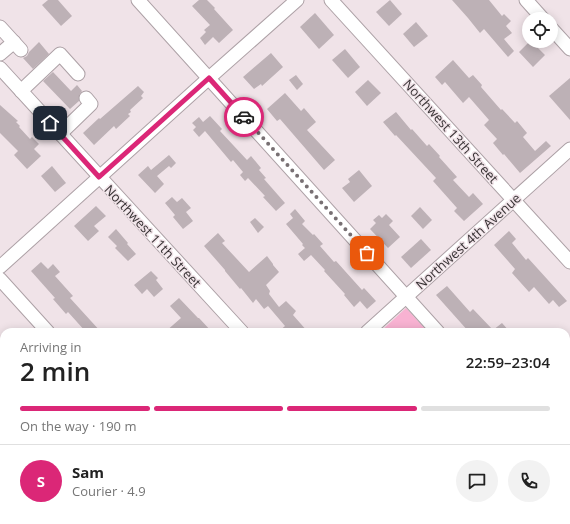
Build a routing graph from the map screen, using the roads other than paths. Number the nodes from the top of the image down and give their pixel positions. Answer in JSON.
{"nodes":[{"id":1,"x":138,"y":0,"type":"edge"},
{"id":2,"x":297,"y":0,"type":"edge"},
{"id":3,"x":331,"y":0,"type":"edge"},
{"id":4,"x":526,"y":0,"type":"edge"},
{"id":5,"x":537,"y":12,"type":"edge"},
{"id":6,"x":0,"y":27,"type":"edge"},
{"id":7,"x":558,"y":36,"type":"edge"},
{"id":8,"x":570,"y":49,"type":"edge"},
{"id":9,"x":0,"y":54,"type":"edge"},
{"id":10,"x":0,"y":68,"type":"edge"},
{"id":11,"x":78,"y":74,"type":"dead end"},
{"id":12,"x":209,"y":78,"type":"junction"},
{"id":13,"x":20,"y":91,"type":"junction"},
{"id":14,"x":86,"y":98,"type":"dead end"},
{"id":15,"x":60,"y":134,"type":"junction"},
{"id":16,"x":570,"y":150,"type":"edge"},
{"id":17,"x":99,"y":177,"type":"junction"},
{"id":18,"x":514,"y":200,"type":"junction"},
{"id":19,"x":570,"y":262,"type":"edge"},
{"id":20,"x":0,"y":267,"type":"edge"},
{"id":21,"x":0,"y":279,"type":"edge"},
{"id":22,"x":406,"y":297,"type":"junction"},
{"id":23,"x":44,"y":328,"type":"edge"},
{"id":24,"x":238,"y":328,"type":"edge"},
{"id":25,"x":371,"y":328,"type":"edge"},
{"id":26,"x":434,"y":328,"type":"edge"}],
"edges":[{"from":1,"to":12,"type":"street"},
{"from":2,"to":12,"type":"street"},
{"from":3,"to":18,"type":"street","name":"Northwest 13th Street"},
{"from":4,"to":5,"type":"street"},
{"from":6,"to":9,"type":"street"},
{"from":7,"to":8,"type":"street"},
{"from":10,"to":13,"type":"street","name":"Northwest 11th Street"},
{"from":11,"to":13,"type":"street"},
{"from":12,"to":17,"type":"street"},
{"from":12,"to":22,"type":"street"},
{"from":13,"to":15,"type":"street","name":"Northwest 11th Street"},
{"from":14,"to":15,"type":"street"},
{"from":15,"to":17,"type":"street","name":"Northwest 11th Street"},
{"from":16,"to":18,"type":"street","name":"Northwest 4th Avenue"},
{"from":17,"to":20,"type":"street"},
{"from":17,"to":24,"type":"street","name":"Northwest 11th Street"},
{"from":18,"to":19,"type":"street","name":"Northwest 13th Street"},
{"from":18,"to":22,"type":"street","name":"Northwest 4th Avenue"},
{"from":21,"to":23,"type":"street"},
{"from":22,"to":25,"type":"street","name":"Northwest 4th Avenue"},
{"from":22,"to":26,"type":"street"}]}
